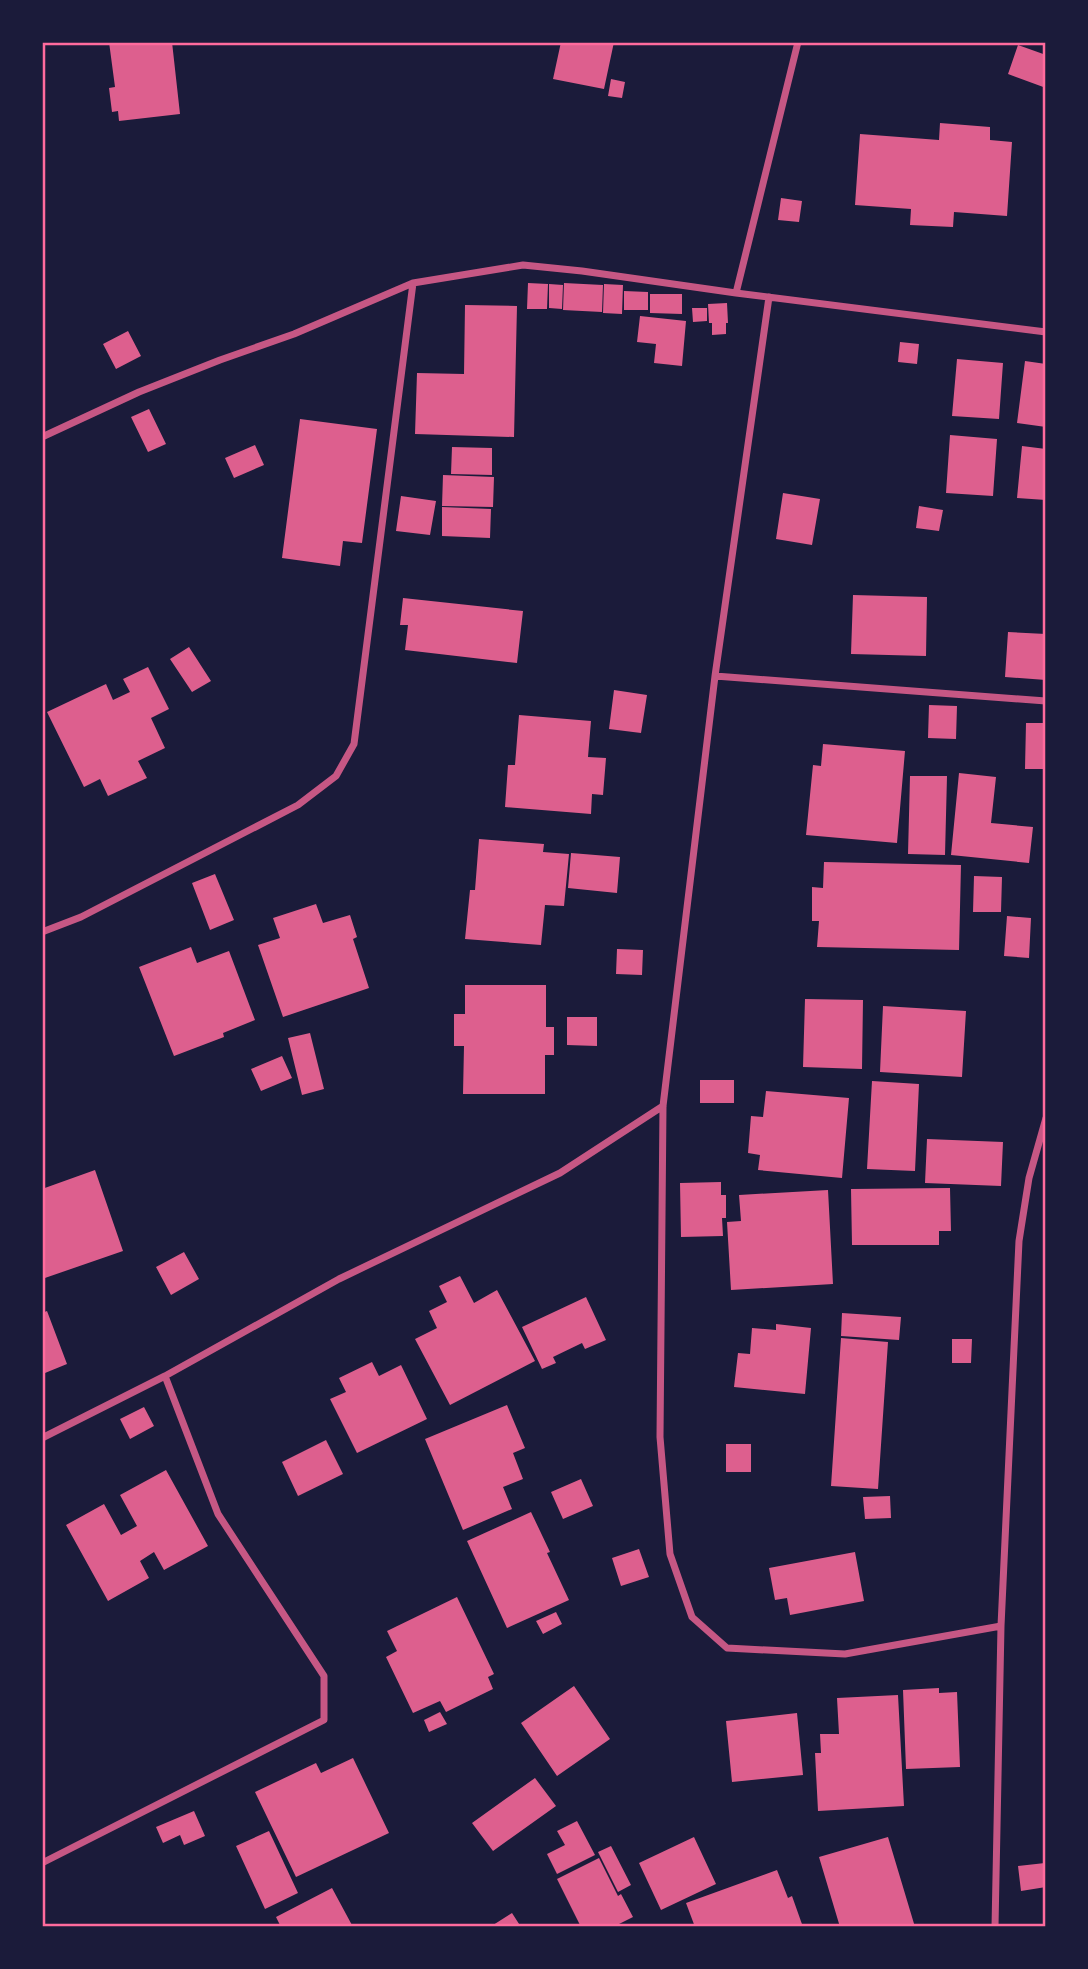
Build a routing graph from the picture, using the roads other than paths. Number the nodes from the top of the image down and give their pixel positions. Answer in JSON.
{"nodes":[{"id":1,"x":798,"y":42,"type":"edge"},
{"id":2,"x":413,"y":283,"type":"junction"},
{"id":3,"x":736,"y":293,"type":"junction"},
{"id":4,"x":769,"y":297,"type":"junction"},
{"id":5,"x":1046,"y":332,"type":"edge"},
{"id":6,"x":42,"y":437,"type":"edge"},
{"id":7,"x":715,"y":677,"type":"junction"},
{"id":8,"x":1046,"y":701,"type":"edge"},
{"id":9,"x":42,"y":932,"type":"edge"},
{"id":10,"x":663,"y":1106,"type":"junction"},
{"id":11,"x":1046,"y":1118,"type":"edge"},
{"id":12,"x":165,"y":1376,"type":"junction"},
{"id":13,"x":42,"y":1438,"type":"edge"},
{"id":14,"x":1001,"y":1626,"type":"junction"},
{"id":15,"x":42,"y":1863,"type":"edge"},
{"id":16,"x":995,"y":1927,"type":"edge"}],
"edges":[{"from":1,"to":3,"type":"street"},
{"from":2,"to":3,"type":"street"},
{"from":2,"to":6,"type":"street"},
{"from":2,"to":9,"type":"street"},
{"from":3,"to":4,"type":"street"},
{"from":4,"to":5,"type":"street"},
{"from":4,"to":7,"type":"street"},
{"from":7,"to":8,"type":"street"},
{"from":7,"to":10,"type":"street"},
{"from":10,"to":12,"type":"street"},
{"from":10,"to":14,"type":"street"},
{"from":11,"to":14,"type":"street"},
{"from":12,"to":13,"type":"street"},
{"from":12,"to":15,"type":"street"},
{"from":14,"to":16,"type":"street"}]}
